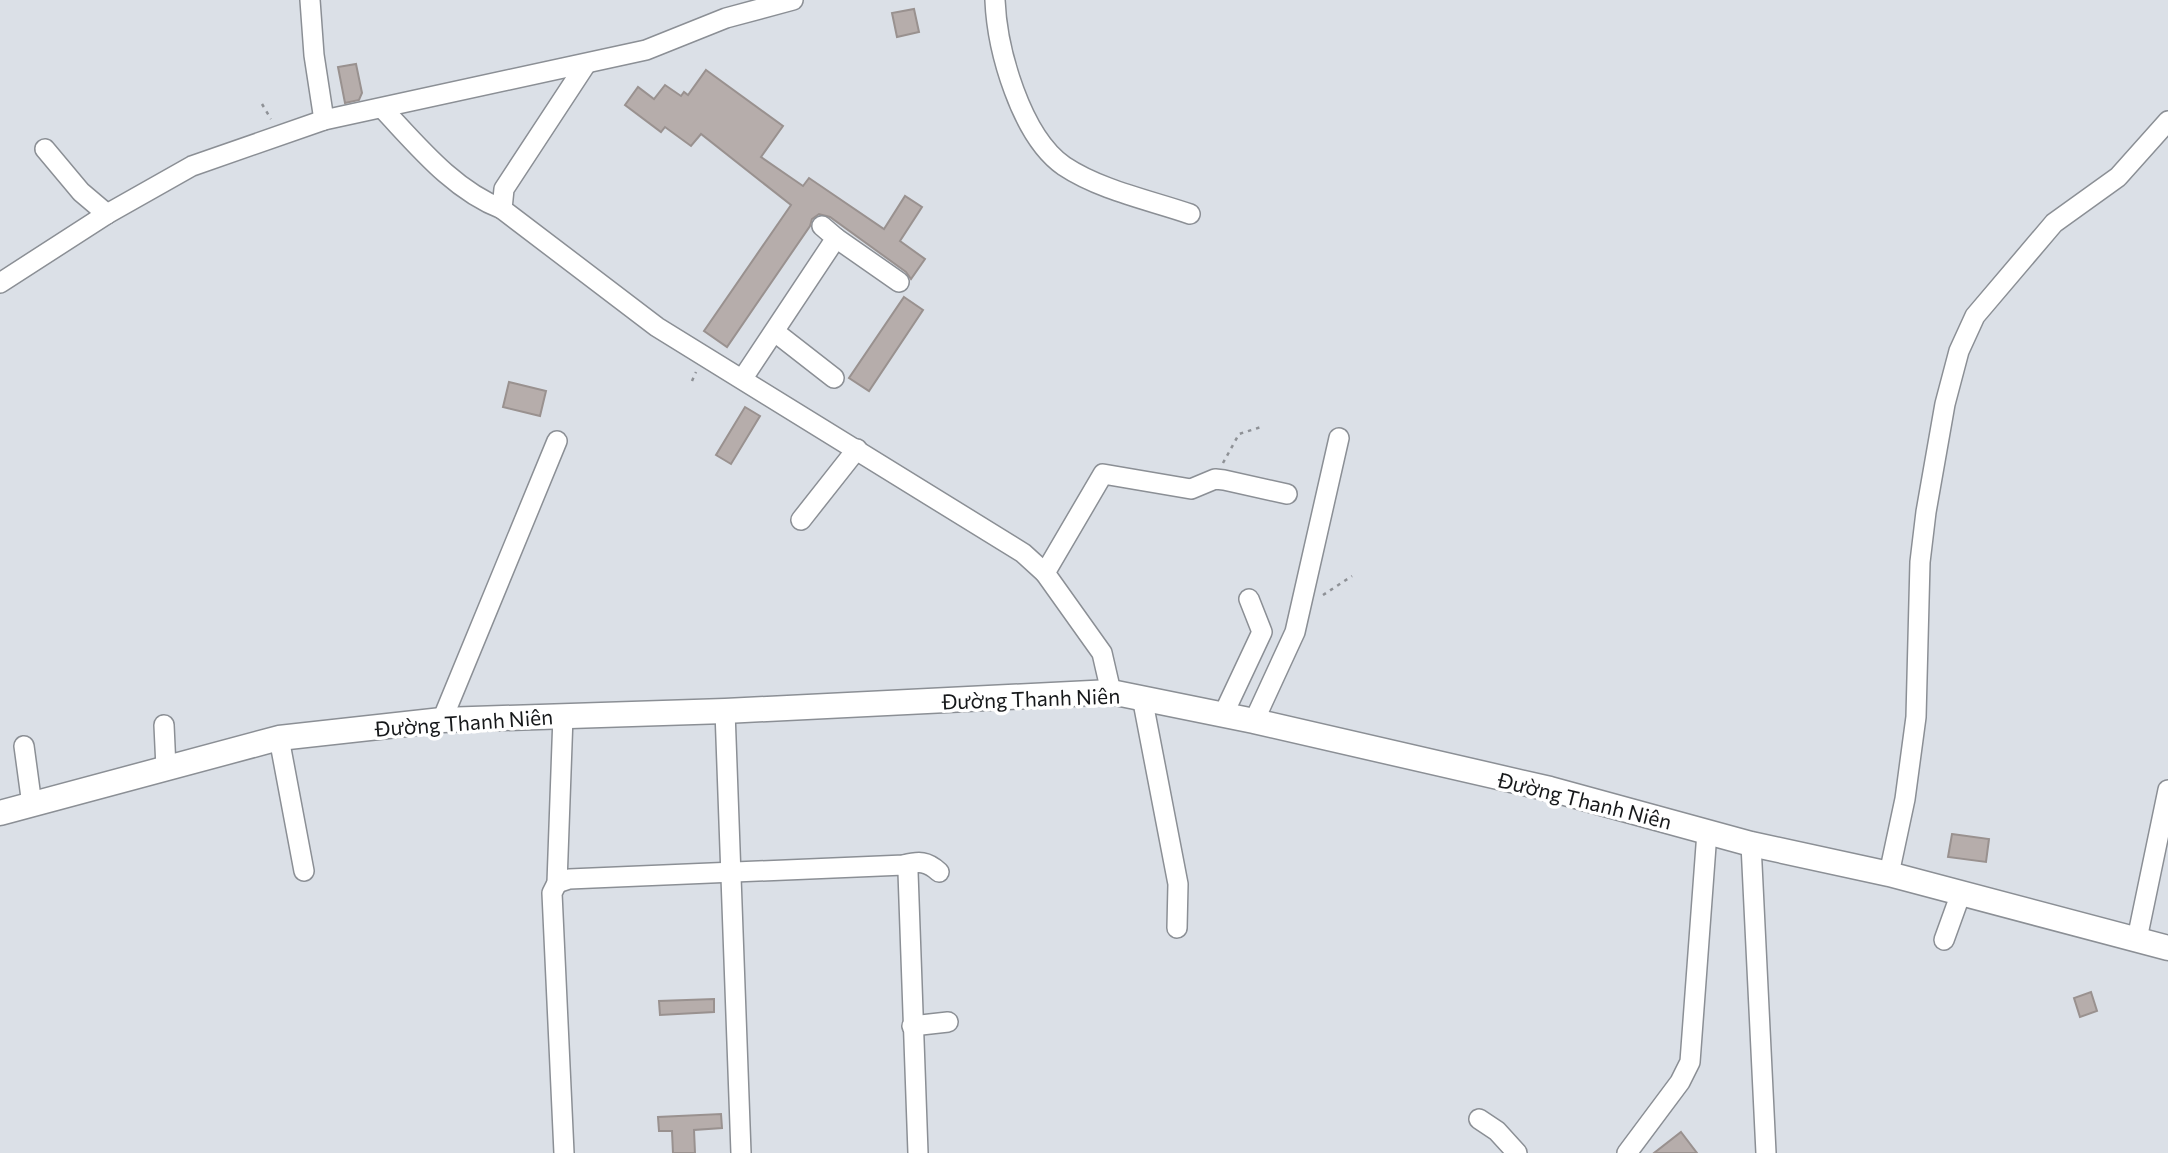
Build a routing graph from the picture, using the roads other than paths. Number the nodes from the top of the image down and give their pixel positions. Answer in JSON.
{"nodes":[{"id":1,"x":310,"y":0,"type":"edge"},
{"id":2,"x":793,"y":0,"type":"edge"},
{"id":3,"x":995,"y":0,"type":"edge"},
{"id":4,"x":725,"y":9,"type":"edge"},
{"id":5,"x":586,"y":64,"type":"junction"},
{"id":6,"x":382,"y":108,"type":"junction"},
{"id":7,"x":324,"y":120,"type":"junction"},
{"id":8,"x":2168,"y":121,"type":"edge"},
{"id":9,"x":45,"y":149,"type":"dead end"},
{"id":10,"x":502,"y":209,"type":"junction"},
{"id":11,"x":1190,"y":214,"type":"dead end"},
{"id":12,"x":107,"y":215,"type":"junction"},
{"id":13,"x":2,"y":276,"type":"edge"},
{"id":14,"x":900,"y":282,"type":"dead end"},
{"id":15,"x":775,"y":332,"type":"junction"},
{"id":16,"x":743,"y":378,"type":"junction"},
{"id":17,"x":834,"y":378,"type":"dead end"},
{"id":18,"x":1339,"y":438,"type":"dead end"},
{"id":19,"x":557,"y":441,"type":"dead end"},
{"id":20,"x":858,"y":449,"type":"junction"},
{"id":21,"x":1287,"y":494,"type":"dead end"},
{"id":22,"x":801,"y":520,"type":"dead end"},
{"id":23,"x":1045,"y":573,"type":"junction"},
{"id":24,"x":1249,"y":599,"type":"dead end"},
{"id":25,"x":1111,"y":692,"type":"junction"},
{"id":26,"x":1142,"y":697,"type":"junction"},
{"id":27,"x":725,"y":711,"type":"junction"},
{"id":28,"x":1223,"y":715,"type":"junction"},
{"id":29,"x":563,"y":716,"type":"junction"},
{"id":30,"x":442,"y":720,"type":"junction"},
{"id":31,"x":1254,"y":721,"type":"junction"},
{"id":32,"x":164,"y":725,"type":"dead end"},
{"id":33,"x":279,"y":738,"type":"junction"},
{"id":34,"x":24,"y":746,"type":"dead end"},
{"id":35,"x":166,"y":768,"type":"junction"},
{"id":36,"x":2168,"y":790,"type":"edge"},
{"id":37,"x":32,"y":805,"type":"junction"},
{"id":38,"x":0,"y":814,"type":"edge"},
{"id":39,"x":1707,"y":832,"type":"junction"},
{"id":40,"x":1752,"y":844,"type":"junction"},
{"id":41,"x":904,"y":865,"type":"junction"},
{"id":42,"x":304,"y":871,"type":"dead end"},
{"id":43,"x":729,"y":872,"type":"junction"},
{"id":44,"x":939,"y":872,"type":"dead end"},
{"id":45,"x":1889,"y":874,"type":"junction"},
{"id":46,"x":557,"y":883,"type":"junction"},
{"id":47,"x":1961,"y":893,"type":"junction"},
{"id":48,"x":1177,"y":928,"type":"dead end"},
{"id":49,"x":2137,"y":939,"type":"junction"},
{"id":50,"x":1944,"y":940,"type":"dead end"},
{"id":51,"x":2168,"y":948,"type":"edge"},
{"id":52,"x":948,"y":1021,"type":"dead end"},
{"id":53,"x":912,"y":1027,"type":"junction"},
{"id":54,"x":1479,"y":1119,"type":"dead end"},
{"id":55,"x":564,"y":1153,"type":"edge"},
{"id":56,"x":741,"y":1153,"type":"edge"},
{"id":57,"x":918,"y":1153,"type":"edge"},
{"id":58,"x":1517,"y":1153,"type":"edge"},
{"id":59,"x":1627,"y":1153,"type":"edge"},
{"id":60,"x":1766,"y":1153,"type":"edge"}],
"edges":[{"from":1,"to":7,"type":"street"},
{"from":2,"to":4,"type":"street"},
{"from":3,"to":11,"type":"street"},
{"from":4,"to":5,"type":"street"},
{"from":5,"to":6,"type":"street"},
{"from":5,"to":10,"type":"street"},
{"from":6,"to":7,"type":"street"},
{"from":6,"to":10,"type":"street"},
{"from":7,"to":12,"type":"street"},
{"from":8,"to":45,"type":"street"},
{"from":9,"to":12,"type":"street"},
{"from":10,"to":16,"type":"street"},
{"from":12,"to":13,"type":"street"},
{"from":14,"to":15,"type":"street"},
{"from":15,"to":16,"type":"street"},
{"from":15,"to":17,"type":"street"},
{"from":16,"to":20,"type":"street"},
{"from":18,"to":31,"type":"street"},
{"from":19,"to":30,"type":"street"},
{"from":20,"to":22,"type":"street"},
{"from":20,"to":23,"type":"street"},
{"from":21,"to":23,"type":"street"},
{"from":23,"to":25,"type":"street"},
{"from":24,"to":28,"type":"street"},
{"from":25,"to":26,"type":"main road","name":"Đường Thanh Niên"},
{"from":25,"to":27,"type":"main road","name":"Đường Thanh Niên"},
{"from":26,"to":28,"type":"main road","name":"Đường Thanh Niên"},
{"from":26,"to":48,"type":"street"},
{"from":27,"to":29,"type":"main road","name":"Đường Thanh Niên"},
{"from":27,"to":43,"type":"street"},
{"from":28,"to":31,"type":"main road","name":"Đường Thanh Niên"},
{"from":29,"to":30,"type":"main road","name":"Đường Thanh Niên"},
{"from":29,"to":46,"type":"street"},
{"from":30,"to":33,"type":"main road","name":"Đường Thanh Niên"},
{"from":31,"to":39,"type":"main road","name":"Đường Thanh Niên"},
{"from":32,"to":35,"type":"street"},
{"from":33,"to":35,"type":"main road","name":"Đường Thanh Niên"},
{"from":33,"to":42,"type":"street"},
{"from":34,"to":37,"type":"street"},
{"from":35,"to":37,"type":"main road","name":"Đường Thanh Niên"},
{"from":36,"to":49,"type":"street"},
{"from":37,"to":38,"type":"main road","name":"Đường Thanh Niên"},
{"from":39,"to":40,"type":"main road","name":"Đường Thanh Niên"},
{"from":39,"to":59,"type":"street"},
{"from":40,"to":45,"type":"main road","name":"Đường Thanh Niên"},
{"from":40,"to":60,"type":"street"},
{"from":41,"to":43,"type":"street"},
{"from":41,"to":44,"type":"street"},
{"from":41,"to":53,"type":"street"},
{"from":43,"to":46,"type":"street"},
{"from":43,"to":56,"type":"street"},
{"from":45,"to":47,"type":"main road","name":"Đường Thanh Niên"},
{"from":46,"to":55,"type":"street"},
{"from":47,"to":49,"type":"main road","name":"Đường Thanh Niên"},
{"from":47,"to":50,"type":"street"},
{"from":49,"to":51,"type":"main road","name":"Đường Thanh Niên"},
{"from":52,"to":53,"type":"street"},
{"from":53,"to":57,"type":"street"},
{"from":54,"to":58,"type":"street"}]}
